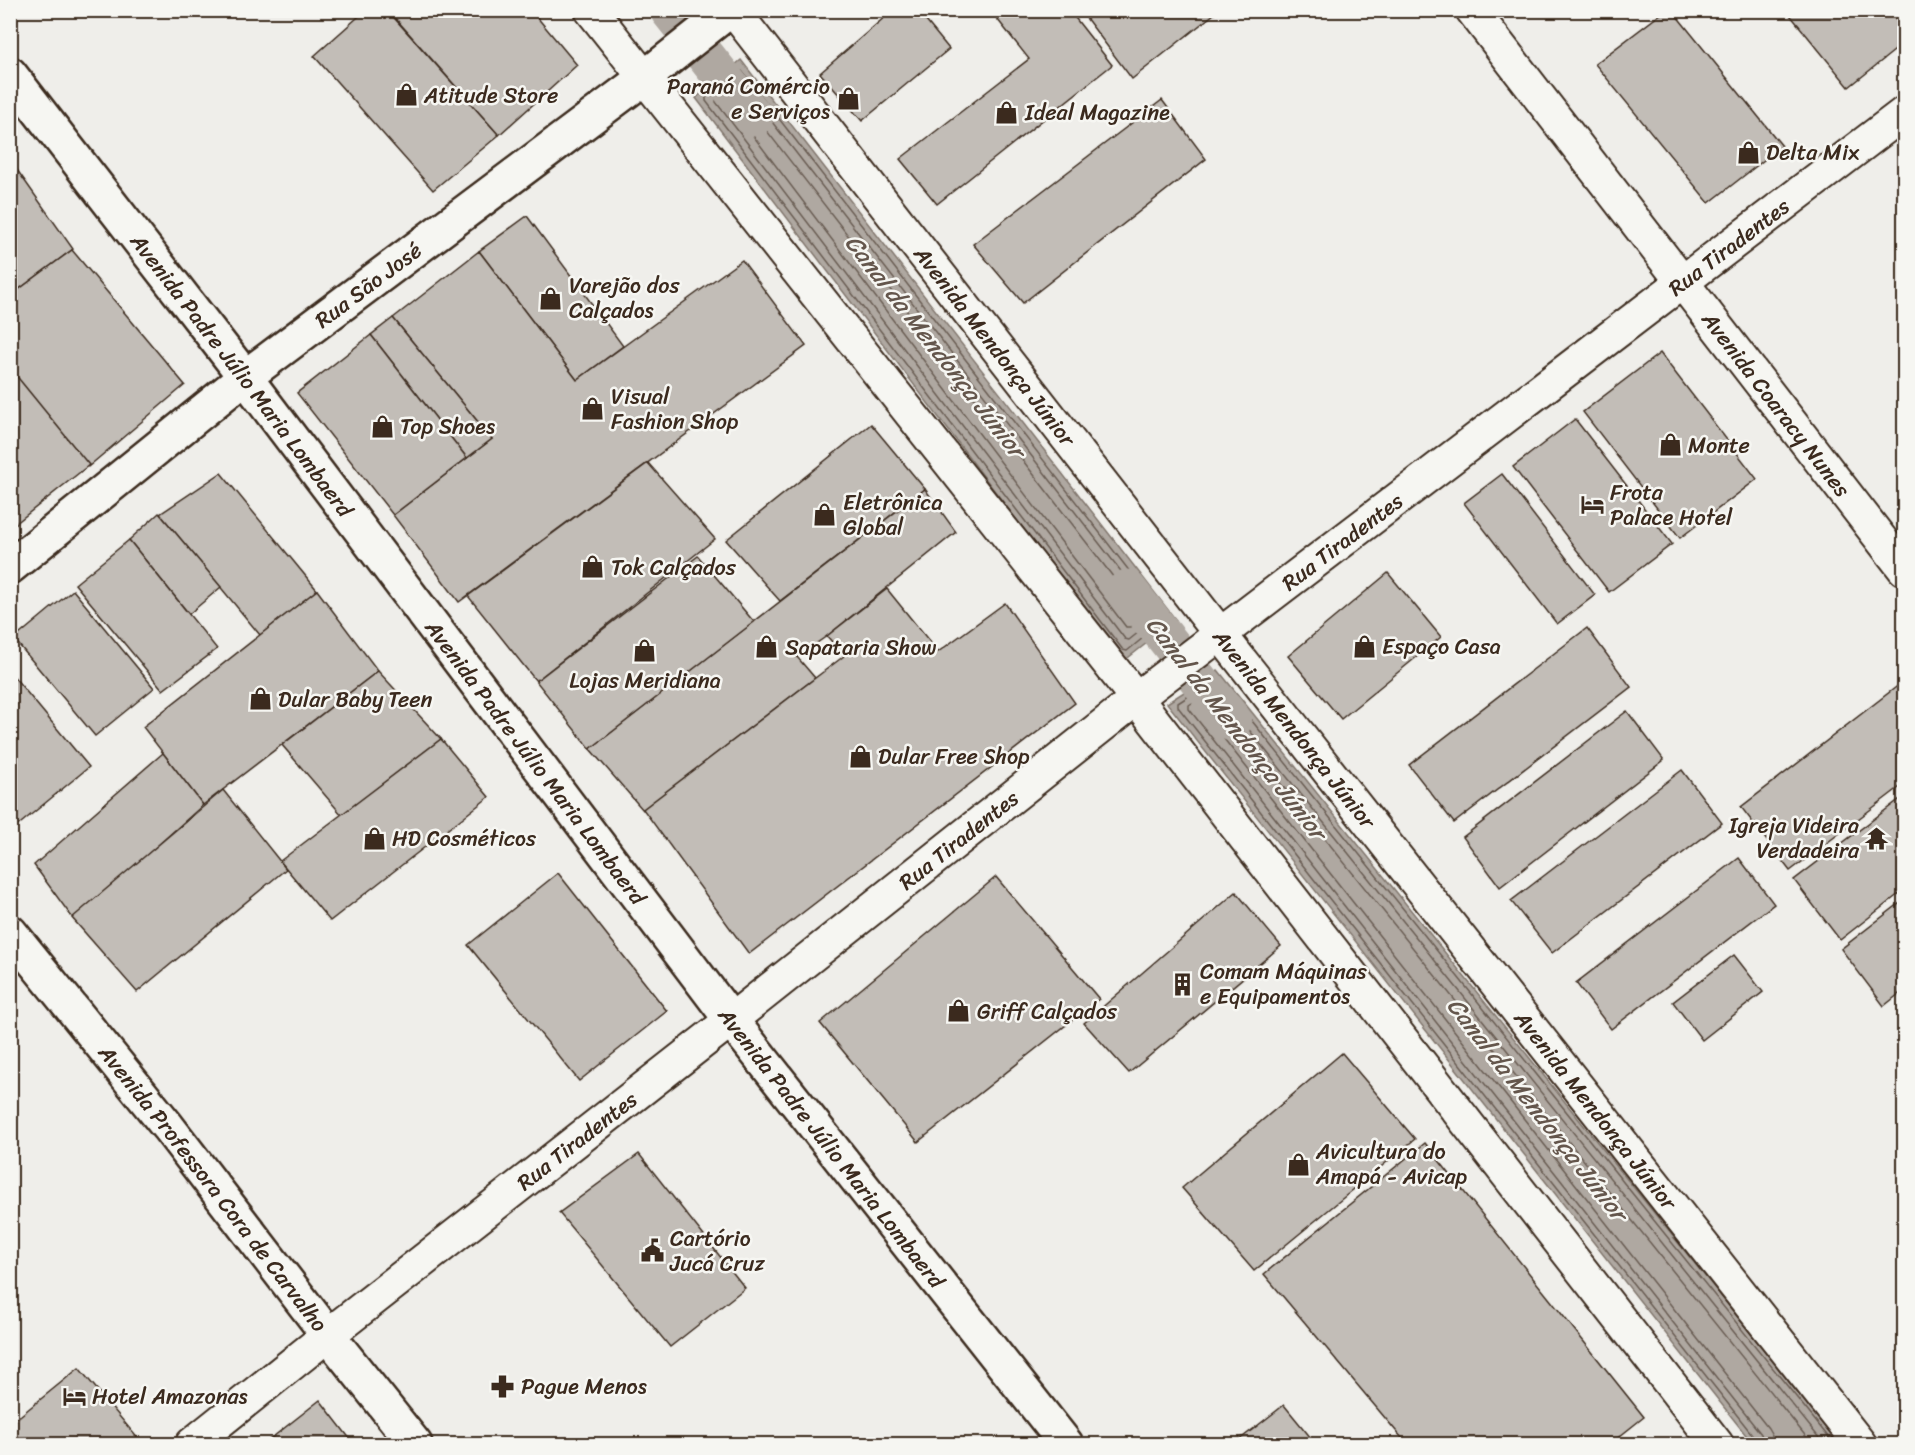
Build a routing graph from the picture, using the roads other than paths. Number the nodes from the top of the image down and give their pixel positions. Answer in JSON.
{"nodes":[{"id":1,"x":591,"y":10,"type":"edge"},
{"id":2,"x":1472,"y":10,"type":"edge"},
{"id":3,"x":724,"y":16,"type":"edge"},
{"id":4,"x":655,"y":70,"type":"junction"},
{"id":5,"x":10,"y":74,"type":"edge"},
{"id":6,"x":1905,"y":113,"type":"edge"},
{"id":7,"x":1682,"y":282,"type":"junction"},
{"id":8,"x":245,"y":376,"type":"junction"},
{"id":9,"x":10,"y":567,"type":"edge"},
{"id":10,"x":1905,"y":569,"type":"edge"},
{"id":11,"x":1211,"y":641,"type":"junction"},
{"id":12,"x":1144,"y":692,"type":"junction"},
{"id":13,"x":10,"y":932,"type":"edge"},
{"id":14,"x":732,"y":1020,"type":"junction"},
{"id":15,"x":328,"y":1335,"type":"junction"},
{"id":16,"x":192,"y":1444,"type":"edge"},
{"id":17,"x":415,"y":1444,"type":"edge"},
{"id":18,"x":1066,"y":1444,"type":"edge"},
{"id":19,"x":1717,"y":1444,"type":"edge"},
{"id":20,"x":1860,"y":1444,"type":"edge"}],
"edges":[{"from":1,"to":4,"type":"street"},
{"from":2,"to":7,"type":"street","name":"Avenida Coaracy Nunes"},
{"from":3,"to":4,"type":"main road","name":"Rua São José"},
{"from":3,"to":11,"type":"street","name":"Avenida Mendonça Júnior"},
{"from":4,"to":8,"type":"main road","name":"Rua São José"},
{"from":4,"to":12,"type":"street"},
{"from":5,"to":8,"type":"main road","name":"Avenida Padre Júlio Maria Lombaerd"},
{"from":6,"to":7,"type":"street","name":"Rua Tiradentes"},
{"from":7,"to":10,"type":"street","name":"Avenida Coaracy Nunes"},
{"from":7,"to":11,"type":"street","name":"Rua Tiradentes"},
{"from":8,"to":9,"type":"main road","name":"Rua São José"},
{"from":8,"to":14,"type":"main road","name":"Avenida Padre Júlio Maria Lombaerd"},
{"from":11,"to":12,"type":"street","name":"Rua Tiradentes"},
{"from":11,"to":20,"type":"street","name":"Avenida Mendonça Júnior"},
{"from":12,"to":14,"type":"street","name":"Rua Tiradentes"},
{"from":12,"to":19,"type":"street"},
{"from":13,"to":15,"type":"main road","name":"Avenida Professora Cora de Carvalho"},
{"from":14,"to":15,"type":"street","name":"Rua Tiradentes"},
{"from":14,"to":18,"type":"main road","name":"Avenida Padre Júlio Maria Lombaerd"},
{"from":15,"to":16,"type":"street","name":"Rua Tiradentes"},
{"from":15,"to":17,"type":"main road","name":"Avenida Professora Cora de Carvalho"}]}
